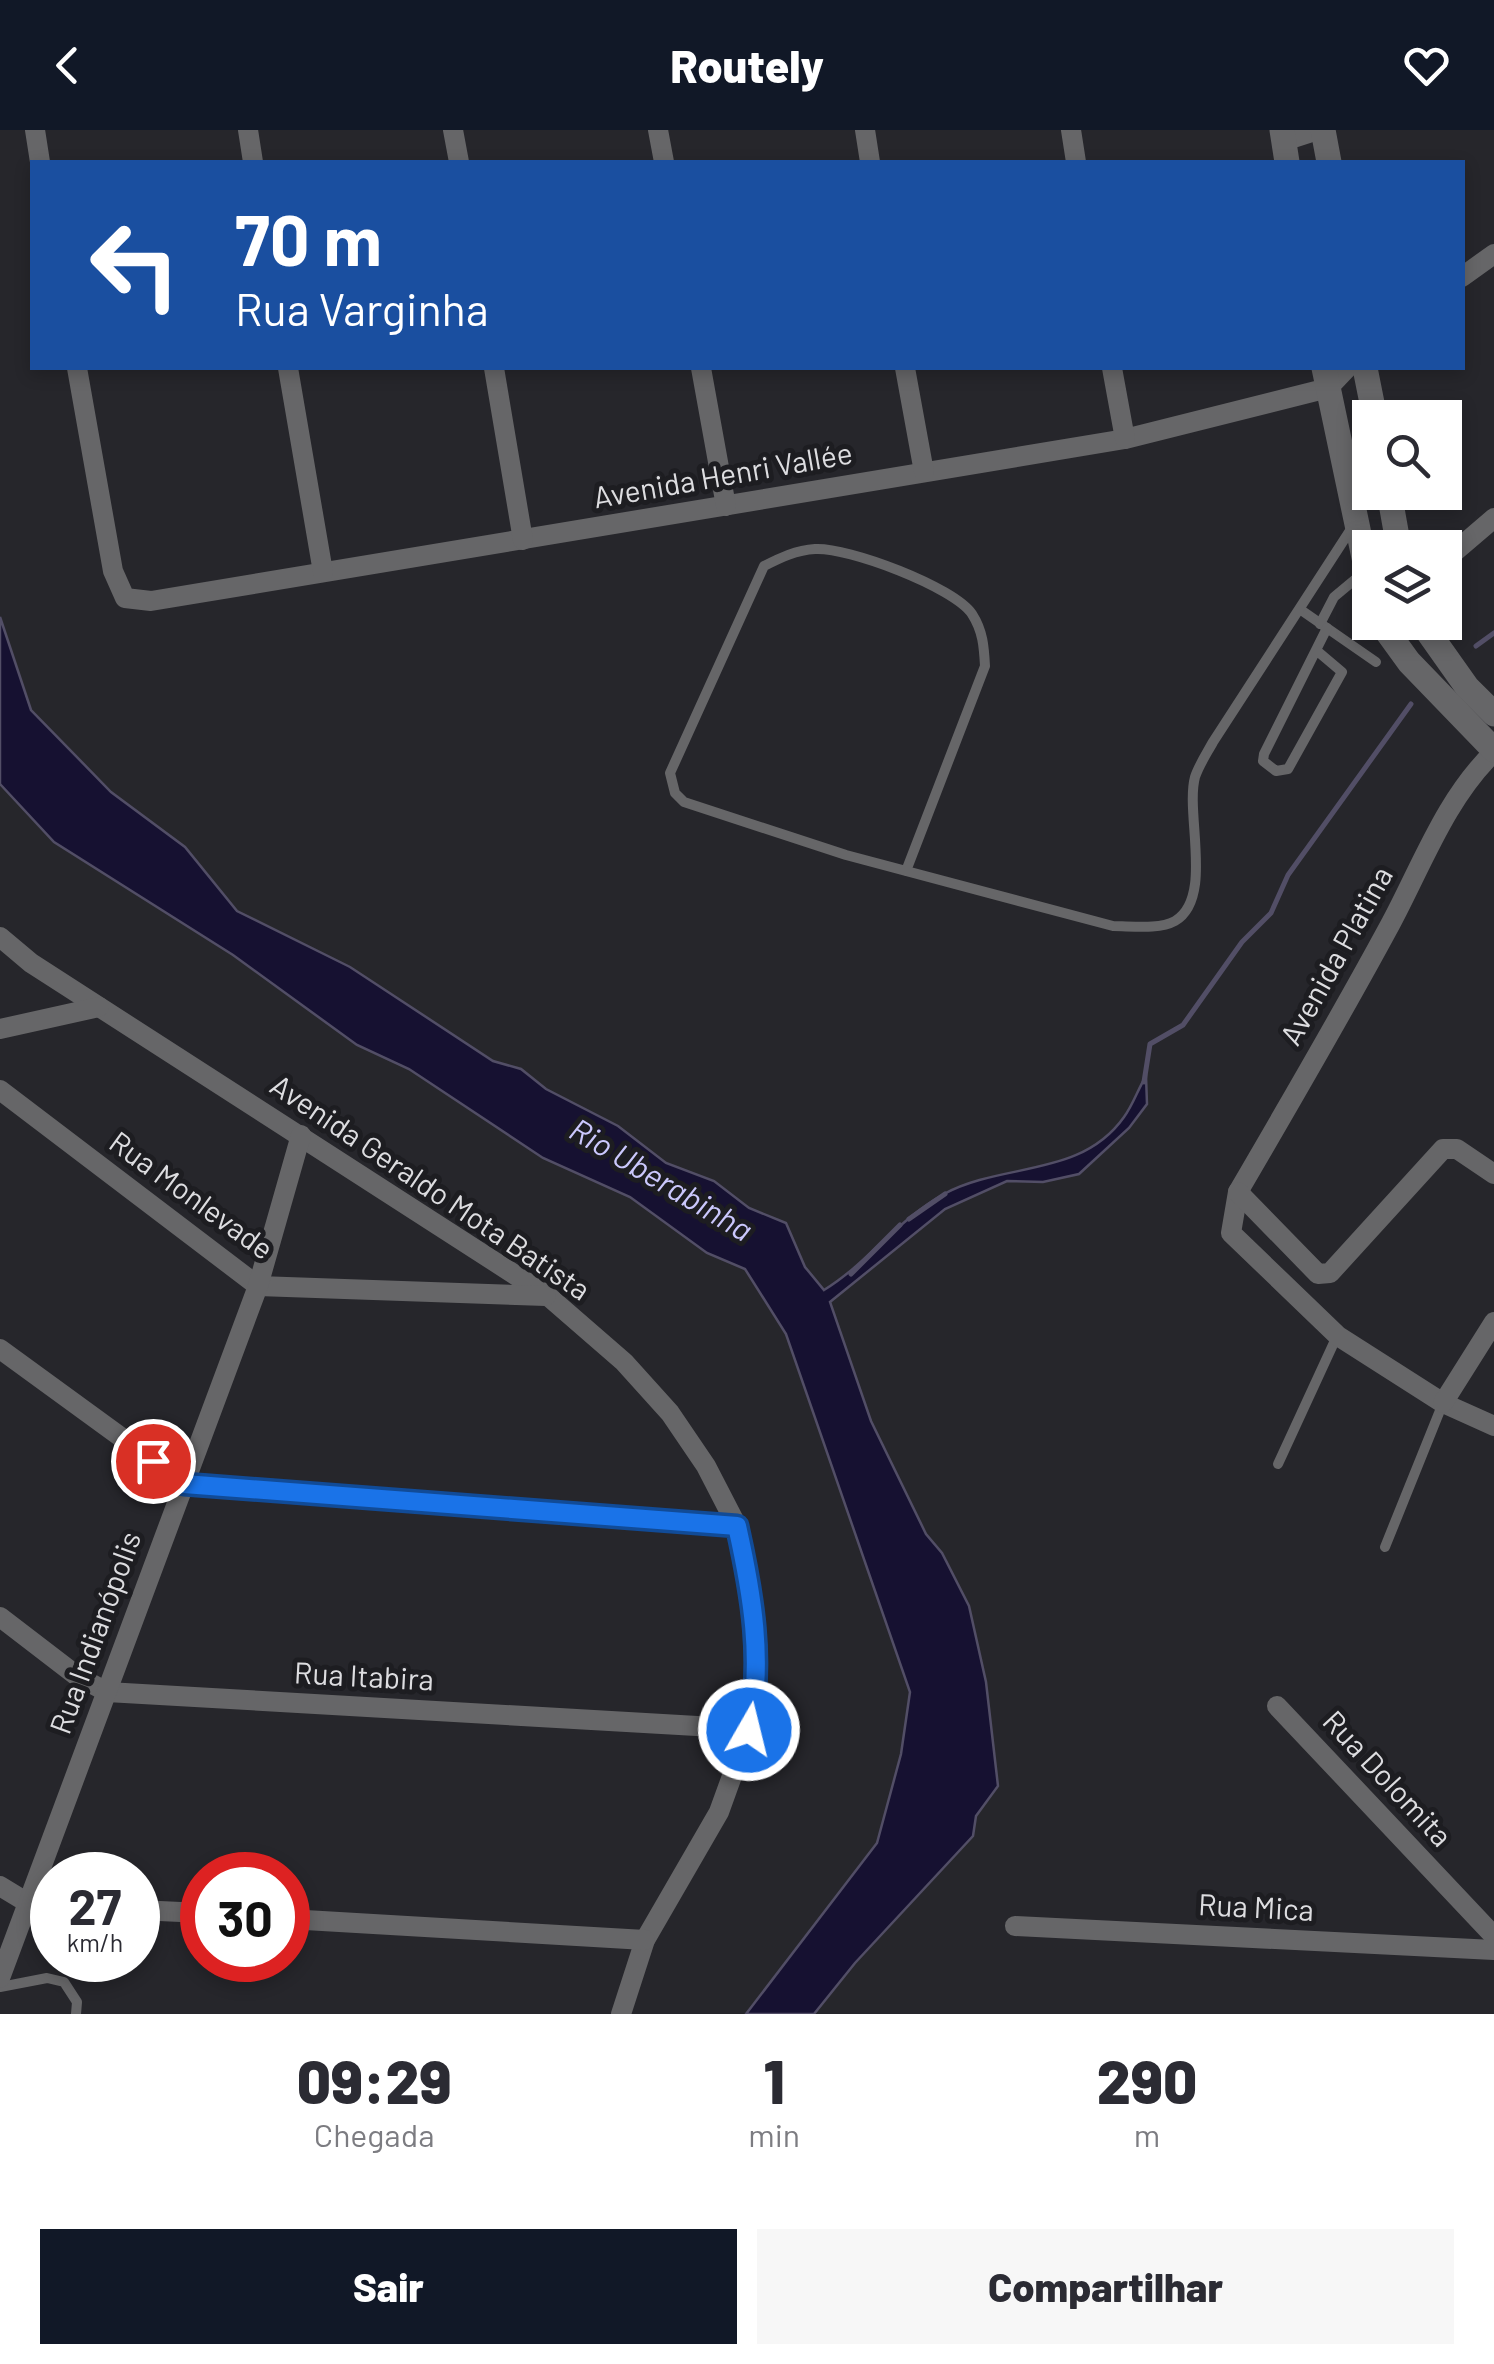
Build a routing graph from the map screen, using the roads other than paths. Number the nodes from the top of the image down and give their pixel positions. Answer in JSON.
{"nodes":[{"id":1,"x":35,"y":130,"type":"edge"},
{"id":2,"x":248,"y":130,"type":"edge"},
{"id":3,"x":453,"y":130,"type":"edge"},
{"id":4,"x":658,"y":130,"type":"edge"},
{"id":5,"x":865,"y":130,"type":"edge"},
{"id":6,"x":1071,"y":130,"type":"edge"},
{"id":7,"x":1321,"y":130,"type":"edge"},
{"id":8,"x":1284,"y":144,"type":"edge"},
{"id":9,"x":40,"y":160,"type":"edge"},
{"id":10,"x":254,"y":160,"type":"edge"},
{"id":11,"x":458,"y":160,"type":"edge"},
{"id":12,"x":664,"y":160,"type":"edge"},
{"id":13,"x":870,"y":160,"type":"edge"},
{"id":14,"x":1076,"y":160,"type":"edge"},
{"id":15,"x":1328,"y":160,"type":"edge"},
{"id":16,"x":1494,"y":254,"type":"edge"},
{"id":17,"x":1465,"y":275,"type":"edge"},
{"id":18,"x":77,"y":370,"type":"edge"},
{"id":19,"x":288,"y":370,"type":"edge"},
{"id":20,"x":494,"y":370,"type":"edge"},
{"id":21,"x":701,"y":370,"type":"edge"},
{"id":22,"x":905,"y":370,"type":"edge"},
{"id":23,"x":1112,"y":370,"type":"edge"},
{"id":24,"x":1365,"y":370,"type":"edge"},
{"id":25,"x":1326,"y":378,"type":"edge"},
{"id":26,"x":1371,"y":400,"type":"edge"},
{"id":27,"x":1125,"y":438,"type":"junction"},
{"id":28,"x":924,"y":472,"type":"junction"},
{"id":29,"x":726,"y":506,"type":"junction"},
{"id":30,"x":1378,"y":510,"type":"edge"},
{"id":31,"x":1494,"y":518,"type":"edge"},
{"id":32,"x":1356,"y":520,"type":"junction"},
{"id":33,"x":1358,"y":530,"type":"edge"},
{"id":34,"x":523,"y":540,"type":"junction"},
{"id":35,"x":1462,"y":545,"type":"edge"},
{"id":36,"x":322,"y":572,"type":"junction"},
{"id":37,"x":1352,"y":587,"type":"edge"},
{"id":38,"x":1301,"y":610,"type":"junction"},
{"id":39,"x":1324,"y":626,"type":"junction"},
{"id":40,"x":1390,"y":640,"type":"edge"},
{"id":41,"x":1434,"y":640,"type":"edge"},
{"id":42,"x":1316,"y":650,"type":"junction"},
{"id":43,"x":1376,"y":662,"type":"dead end"},
{"id":44,"x":1494,"y":714,"type":"edge"},
{"id":45,"x":1494,"y":751,"type":"edge"},
{"id":46,"x":906,"y":870,"type":"junction"},
{"id":47,"x":0,"y":936,"type":"edge"},
{"id":48,"x":99,"y":1007,"type":"junction"},
{"id":49,"x":0,"y":1029,"type":"edge"},
{"id":50,"x":0,"y":1090,"type":"edge"},
{"id":51,"x":301,"y":1135,"type":"junction"},
{"id":52,"x":1494,"y":1174,"type":"edge"},
{"id":53,"x":1238,"y":1192,"type":"junction"},
{"id":54,"x":258,"y":1286,"type":"junction"},
{"id":55,"x":548,"y":1296,"type":"junction"},
{"id":56,"x":1494,"y":1322,"type":"edge"},
{"id":57,"x":1338,"y":1336,"type":"junction"},
{"id":58,"x":0,"y":1349,"type":"edge"},
{"id":59,"x":1443,"y":1403,"type":"junction"},
{"id":60,"x":1494,"y":1426,"type":"edge"},
{"id":61,"x":1278,"y":1464,"type":"dead end"},
{"id":62,"x":184,"y":1484,"type":"junction"},
{"id":63,"x":737,"y":1526,"type":"junction"},
{"id":64,"x":1385,"y":1547,"type":"dead end"},
{"id":65,"x":0,"y":1617,"type":"edge"},
{"id":66,"x":107,"y":1692,"type":"junction"},
{"id":67,"x":1277,"y":1706,"type":"dead end"},
{"id":68,"x":749,"y":1730,"type":"junction"},
{"id":69,"x":0,"y":1886,"type":"edge"},
{"id":70,"x":28,"y":1903,"type":"junction"},
{"id":71,"x":310,"y":1920,"type":"edge"},
{"id":72,"x":1015,"y":1926,"type":"dead end"},
{"id":73,"x":1494,"y":1936,"type":"edge"},
{"id":74,"x":644,"y":1940,"type":"junction"},
{"id":75,"x":1494,"y":1950,"type":"edge"},
{"id":76,"x":0,"y":1978,"type":"edge"},
{"id":77,"x":0,"y":1987,"type":"edge"},
{"id":78,"x":76,"y":2014,"type":"edge"},
{"id":79,"x":621,"y":2014,"type":"edge"}],
"edges":[{"from":1,"to":9,"type":"street"},
{"from":2,"to":10,"type":"street"},
{"from":3,"to":11,"type":"street"},
{"from":4,"to":12,"type":"street"},
{"from":5,"to":13,"type":"street"},
{"from":6,"to":14,"type":"street"},
{"from":7,"to":8,"type":"street"},
{"from":7,"to":15,"type":"street"},
{"from":16,"to":17,"type":"street"},
{"from":18,"to":36,"type":"street","name":"Avenida Henri Vallée"},
{"from":19,"to":36,"type":"street"},
{"from":20,"to":34,"type":"street"},
{"from":21,"to":29,"type":"street"},
{"from":22,"to":28,"type":"street"},
{"from":23,"to":27,"type":"street"},
{"from":24,"to":26,"type":"street"},
{"from":25,"to":27,"type":"street","name":"Avenida Henri Vallée"},
{"from":25,"to":32,"type":"street"},
{"from":27,"to":28,"type":"street","name":"Avenida Henri Vallée"},
{"from":28,"to":29,"type":"street","name":"Avenida Henri Vallée"},
{"from":29,"to":34,"type":"street","name":"Avenida Henri Vallée"},
{"from":30,"to":32,"type":"street"},
{"from":31,"to":35,"type":"street"},
{"from":32,"to":33,"type":"street"},
{"from":32,"to":38,"type":"lane"},
{"from":34,"to":36,"type":"street","name":"Avenida Henri Vallée"},
{"from":37,"to":39,"type":"lane"},
{"from":38,"to":39,"type":"lane"},
{"from":38,"to":46,"type":"lane"},
{"from":39,"to":42,"type":"lane"},
{"from":39,"to":43,"type":"lane"},
{"from":40,"to":45,"type":"street"},
{"from":41,"to":44,"type":"street"},
{"from":42,"to":42,"type":"lane"},
{"from":45,"to":53,"type":"street","name":"Avenida Platina"},
{"from":46,"to":46,"type":"lane"},
{"from":47,"to":48,"type":"street","name":"Avenida Geraldo Mota Batista"},
{"from":48,"to":49,"type":"street"},
{"from":48,"to":51,"type":"street","name":"Avenida Geraldo Mota Batista"},
{"from":50,"to":54,"type":"street","name":"Rua Monlevade"},
{"from":51,"to":54,"type":"street","name":"Rua Indianópolis"},
{"from":51,"to":55,"type":"street","name":"Avenida Geraldo Mota Batista"},
{"from":52,"to":53,"type":"street"},
{"from":53,"to":57,"type":"street"},
{"from":54,"to":55,"type":"street","name":"Rua Monlevade"},
{"from":54,"to":62,"type":"street","name":"Rua Indianópolis"},
{"from":55,"to":63,"type":"street","name":"Avenida Geraldo Mota Batista"},
{"from":56,"to":59,"type":"street"},
{"from":57,"to":59,"type":"street"},
{"from":57,"to":61,"type":"lane"},
{"from":58,"to":62,"type":"street"},
{"from":59,"to":60,"type":"street"},
{"from":59,"to":64,"type":"lane"},
{"from":62,"to":63,"type":"street"},
{"from":62,"to":66,"type":"street","name":"Rua Indianópolis"},
{"from":63,"to":68,"type":"street","name":"Avenida Geraldo Mota Batista"},
{"from":65,"to":66,"type":"street","name":"Rua Itabira"},
{"from":66,"to":68,"type":"street","name":"Rua Itabira"},
{"from":66,"to":70,"type":"street","name":"Rua Indianópolis"},
{"from":67,"to":73,"type":"street","name":"Rua Dolomita"},
{"from":68,"to":74,"type":"street","name":"Avenida Geraldo Mota Batista"},
{"from":69,"to":70,"type":"street"},
{"from":70,"to":76,"type":"street","name":"Rua Indianópolis"},
{"from":71,"to":74,"type":"street"},
{"from":72,"to":75,"type":"street","name":"Rua Mica"},
{"from":74,"to":79,"type":"street","name":"Avenida Geraldo Mota Batista"},
{"from":77,"to":78,"type":"lane"}]}
